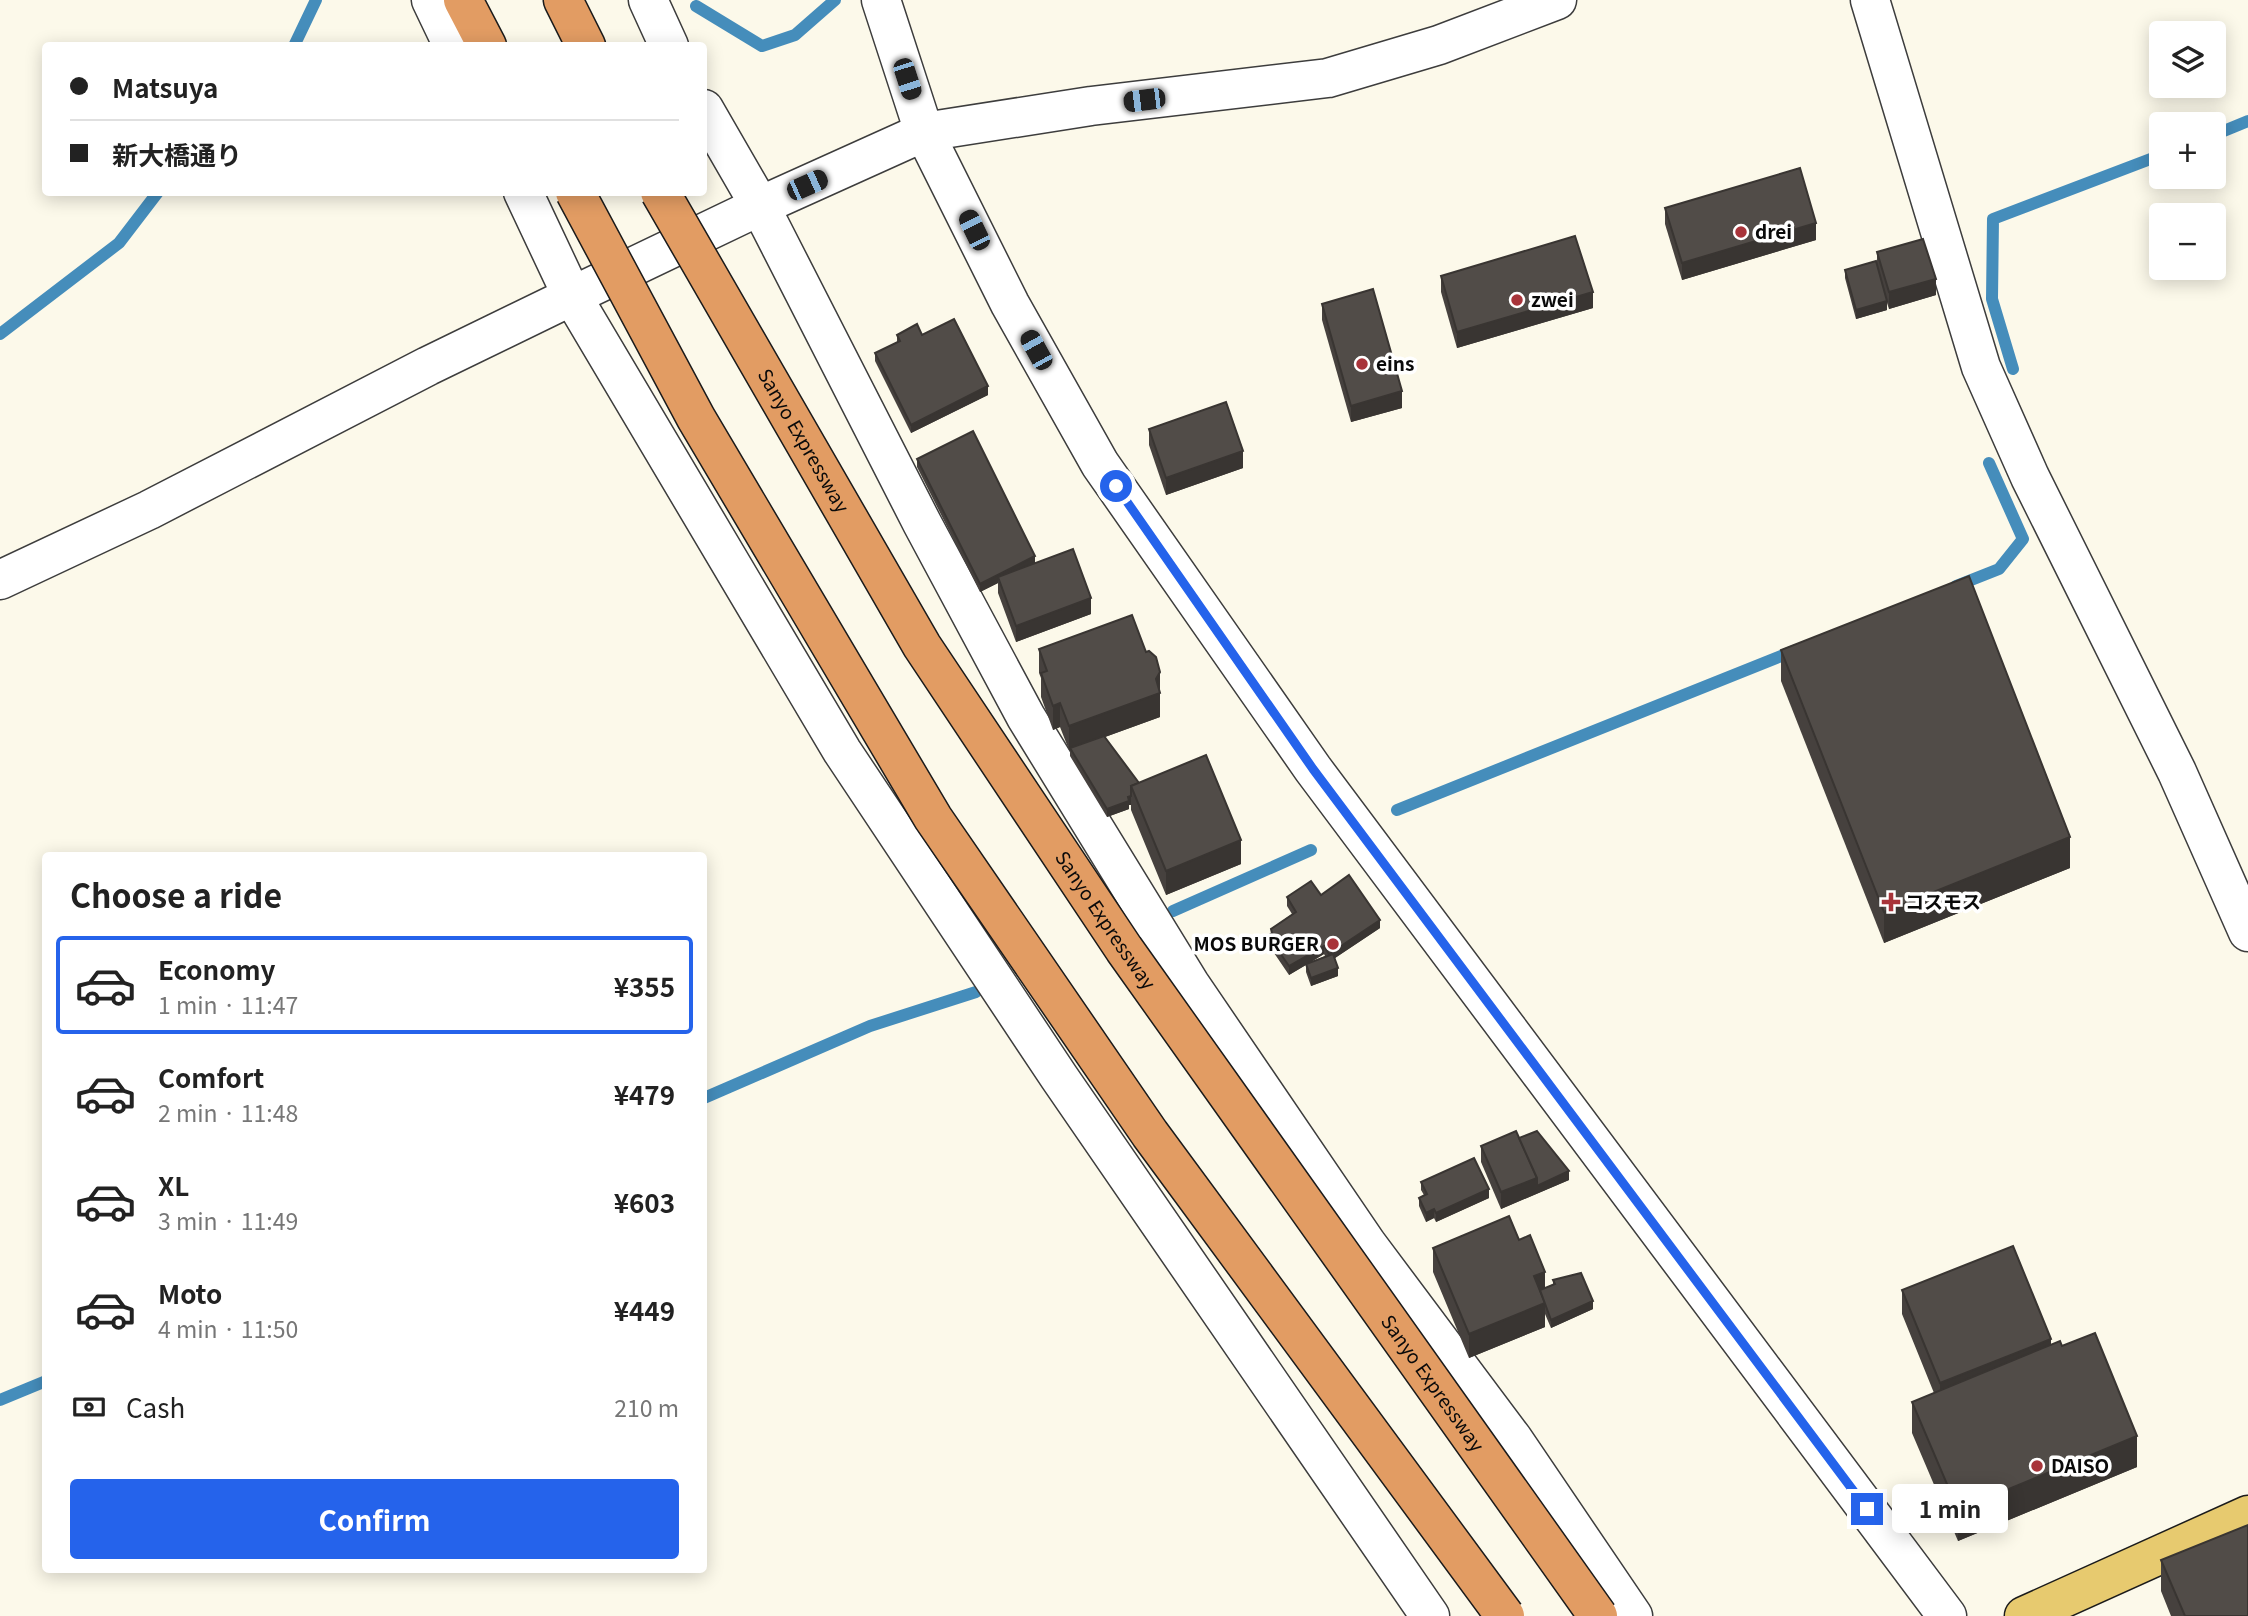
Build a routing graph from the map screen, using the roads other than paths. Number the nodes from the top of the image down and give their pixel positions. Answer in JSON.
{"nodes":[{"id":1,"x":431,"y":0,"type":"edge"},
{"id":2,"x":463,"y":0,"type":"edge"},
{"id":3,"x":481,"y":0,"type":"edge"},
{"id":4,"x":563,"y":0,"type":"edge"},
{"id":5,"x":648,"y":0,"type":"edge"},
{"id":6,"x":881,"y":0,"type":"edge"},
{"id":7,"x":1557,"y":0,"type":"edge"},
{"id":8,"x":1870,"y":0,"type":"edge"},
{"id":9,"x":451,"y":42,"type":"edge"},
{"id":10,"x":485,"y":42,"type":"edge"},
{"id":11,"x":500,"y":42,"type":"edge"},
{"id":12,"x":584,"y":42,"type":"edge"},
{"id":13,"x":667,"y":42,"type":"edge"},
{"id":14,"x":707,"y":114,"type":"edge"},
{"id":15,"x":924,"y":132,"type":"junction"},
{"id":16,"x":525,"y":196,"type":"edge"},
{"id":17,"x":575,"y":196,"type":"edge"},
{"id":18,"x":662,"y":196,"type":"edge"},
{"id":19,"x":760,"y":206,"type":"junction"},
{"id":20,"x":572,"y":296,"type":"junction"},
{"id":21,"x":0,"y":580,"type":"edge"},
{"id":22,"x":2248,"y":932,"type":"edge"},
{"id":23,"x":2248,"y":1515,"type":"edge"},
{"id":24,"x":1430,"y":1616,"type":"edge"},
{"id":25,"x":1505,"y":1616,"type":"edge"},
{"id":26,"x":1598,"y":1616,"type":"edge"},
{"id":27,"x":1633,"y":1616,"type":"edge"},
{"id":28,"x":1947,"y":1616,"type":"edge"},
{"id":29,"x":2024,"y":1616,"type":"edge"}],
"edges":[{"from":1,"to":9,"type":"street"},
{"from":2,"to":10,"type":"highway"},
{"from":3,"to":11,"type":"highway"},
{"from":4,"to":12,"type":"highway"},
{"from":5,"to":13,"type":"street"},
{"from":6,"to":15,"type":"street"},
{"from":7,"to":15,"type":"street"},
{"from":8,"to":22,"type":"street"},
{"from":14,"to":19,"type":"street"},
{"from":15,"to":19,"type":"street"},
{"from":15,"to":28,"type":"street"},
{"from":16,"to":20,"type":"street"},
{"from":17,"to":25,"type":"highway","bridge":true},
{"from":18,"to":26,"type":"highway","name":"Sanyo Expressway","bridge":true},
{"from":19,"to":20,"type":"street"},
{"from":19,"to":27,"type":"street"},
{"from":20,"to":21,"type":"street"},
{"from":20,"to":24,"type":"street"},
{"from":23,"to":29,"type":"main road"}]}
